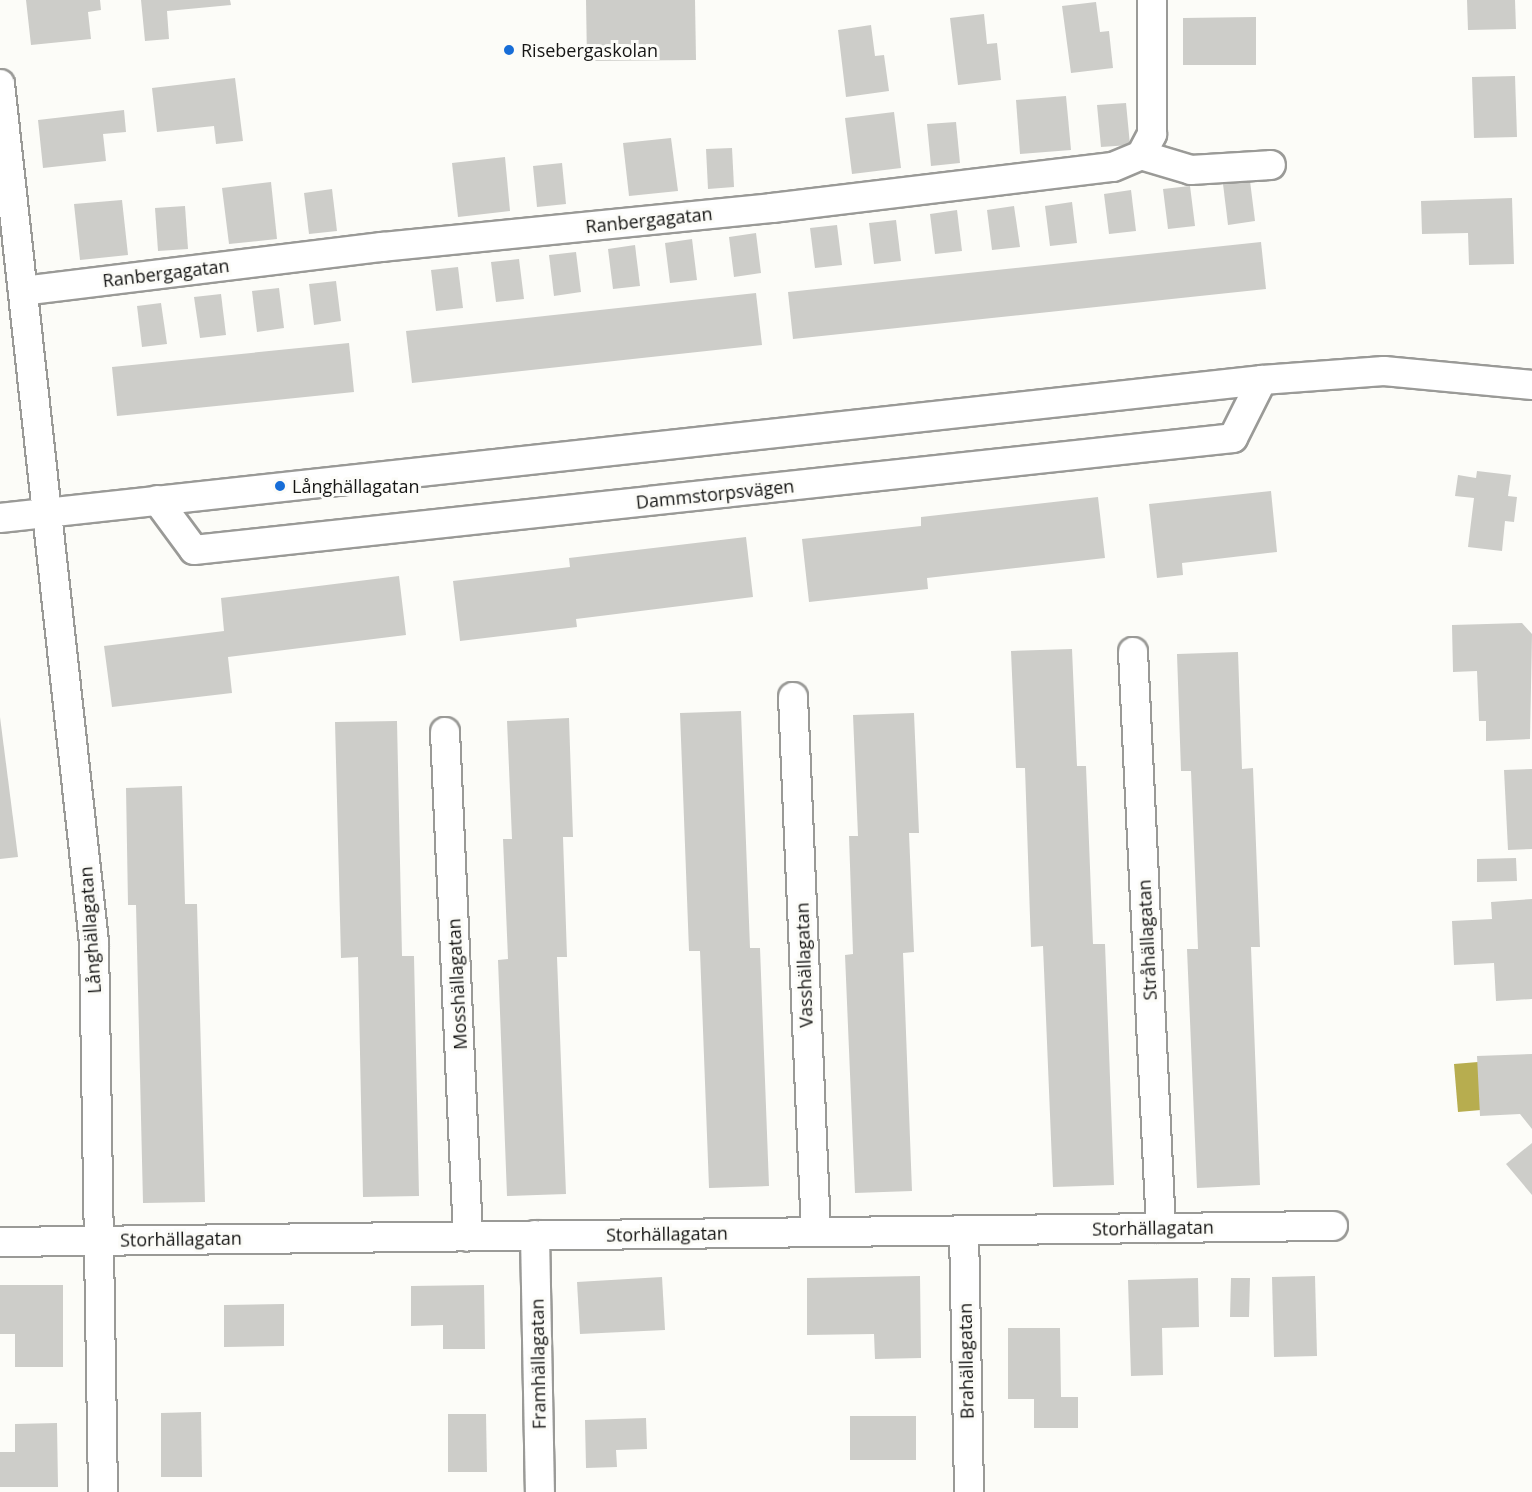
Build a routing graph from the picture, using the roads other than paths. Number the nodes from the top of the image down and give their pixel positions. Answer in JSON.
{"nodes":[{"id":1,"x":1152,"y":0,"type":"edge"},
{"id":2,"x":0,"y":84,"type":"edge"},
{"id":3,"x":1141,"y":155,"type":"junction"},
{"id":4,"x":1271,"y":165,"type":"dead end"},
{"id":5,"x":8,"y":227,"type":"edge"},
{"id":6,"x":23,"y":291,"type":"junction"},
{"id":7,"x":1262,"y":380,"type":"junction"},
{"id":8,"x":1532,"y":385,"type":"edge"},
{"id":9,"x":157,"y":500,"type":"junction"},
{"id":10,"x":50,"y":512,"type":"junction"},
{"id":11,"x":0,"y":518,"type":"edge"},
{"id":12,"x":1133,"y":652,"type":"dead end"},
{"id":13,"x":793,"y":697,"type":"dead end"},
{"id":14,"x":445,"y":732,"type":"dead end"},
{"id":15,"x":1334,"y":1226,"type":"dead end"},
{"id":16,"x":1161,"y":1228,"type":"junction"},
{"id":17,"x":963,"y":1230,"type":"junction"},
{"id":18,"x":816,"y":1232,"type":"junction"},
{"id":19,"x":535,"y":1235,"type":"junction"},
{"id":20,"x":468,"y":1236,"type":"junction"},
{"id":21,"x":98,"y":1240,"type":"junction"},
{"id":22,"x":0,"y":1242,"type":"edge"},
{"id":23,"x":103,"y":1492,"type":"edge"},
{"id":24,"x":540,"y":1492,"type":"edge"},
{"id":25,"x":969,"y":1492,"type":"edge"}],
"edges":[{"from":1,"to":3,"type":"street"},
{"from":2,"to":5,"type":"street","name":"Långhällagatan"},
{"from":3,"to":4,"type":"street"},
{"from":3,"to":6,"type":"street","name":"Ranbergagatan"},
{"from":5,"to":6,"type":"street","name":"Långhällagatan"},
{"from":6,"to":10,"type":"street","name":"Långhällagatan"},
{"from":7,"to":8,"type":"street"},
{"from":7,"to":9,"type":"street"},
{"from":7,"to":9,"type":"street","name":"Dammstorpsvägen"},
{"from":9,"to":10,"type":"street"},
{"from":10,"to":11,"type":"street"},
{"from":10,"to":21,"type":"street","name":"Långhällagatan"},
{"from":12,"to":16,"type":"street","name":"Stråhällagatan"},
{"from":13,"to":18,"type":"street","name":"Vasshällagatan"},
{"from":14,"to":20,"type":"street","name":"Mosshällagatan"},
{"from":15,"to":16,"type":"street","name":"Storhällagatan"},
{"from":16,"to":17,"type":"street","name":"Storhällagatan"},
{"from":17,"to":18,"type":"street","name":"Storhällagatan"},
{"from":17,"to":25,"type":"street","name":"Brahällagatan"},
{"from":18,"to":19,"type":"street","name":"Storhällagatan"},
{"from":19,"to":20,"type":"street","name":"Storhällagatan"},
{"from":19,"to":24,"type":"street","name":"Framhällagatan"},
{"from":20,"to":21,"type":"street","name":"Storhällagatan"},
{"from":21,"to":22,"type":"street","name":"Storhällagatan"},
{"from":21,"to":23,"type":"street","name":"Långhällagatan"}]}
